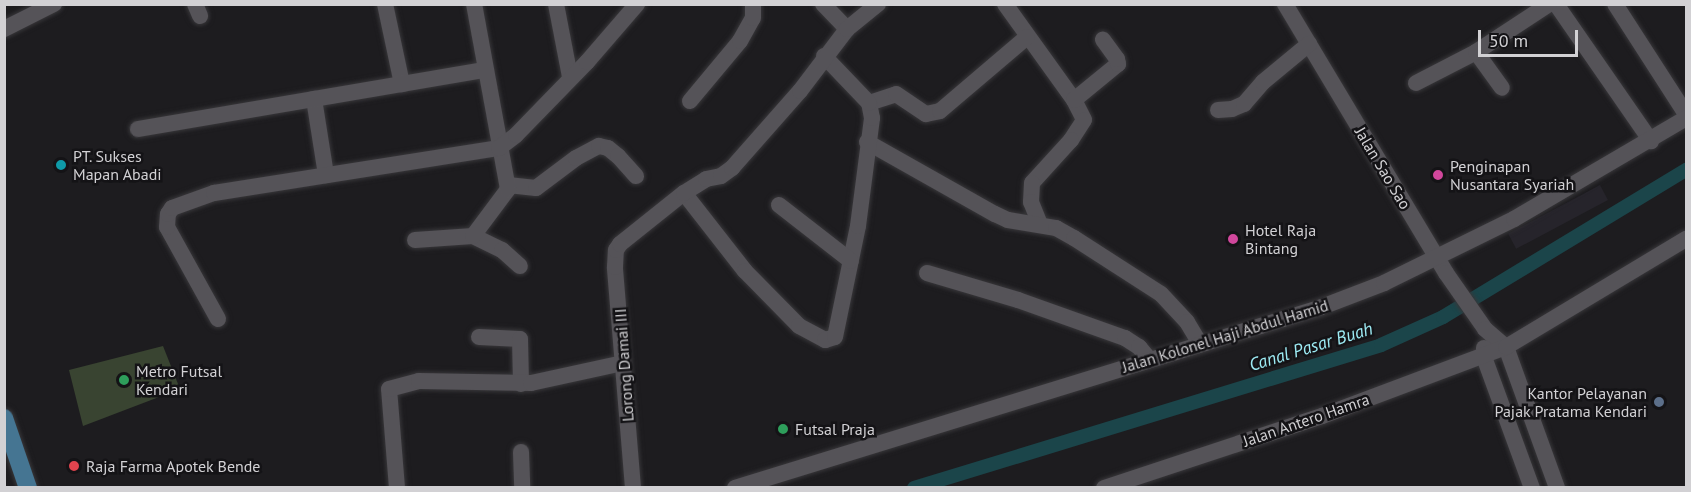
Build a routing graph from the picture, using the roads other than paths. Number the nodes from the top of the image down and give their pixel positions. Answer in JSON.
{"nodes":[{"id":1,"x":54,"y":4,"type":"edge"},
{"id":2,"x":385,"y":4,"type":"edge"},
{"id":3,"x":474,"y":4,"type":"edge"},
{"id":4,"x":556,"y":4,"type":"edge"},
{"id":5,"x":637,"y":4,"type":"edge"},
{"id":6,"x":753,"y":4,"type":"edge"},
{"id":7,"x":824,"y":4,"type":"edge"},
{"id":8,"x":878,"y":4,"type":"edge"},
{"id":9,"x":1005,"y":4,"type":"edge"},
{"id":10,"x":1285,"y":4,"type":"edge"},
{"id":11,"x":1615,"y":4,"type":"edge"},
{"id":12,"x":1556,"y":7,"type":"edge"},
{"id":13,"x":4,"y":28,"type":"edge"},
{"id":14,"x":847,"y":29,"type":"junction"},
{"id":15,"x":1027,"y":37,"type":"junction"},
{"id":16,"x":1103,"y":40,"type":"dead end"},
{"id":17,"x":1309,"y":44,"type":"junction"},
{"id":18,"x":1476,"y":52,"type":"junction"},
{"id":19,"x":824,"y":56,"type":"junction"},
{"id":20,"x":484,"y":70,"type":"junction"},
{"id":21,"x":570,"y":77,"type":"junction"},
{"id":22,"x":1416,"y":83,"type":"dead end"},
{"id":23,"x":402,"y":84,"type":"junction"},
{"id":24,"x":1502,"y":88,"type":"dead end"},
{"id":25,"x":314,"y":99,"type":"junction"},
{"id":26,"x":1074,"y":100,"type":"junction"},
{"id":27,"x":690,"y":101,"type":"dead end"},
{"id":28,"x":869,"y":103,"type":"junction"},
{"id":29,"x":1218,"y":110,"type":"dead end"},
{"id":30,"x":1686,"y":116,"type":"edge"},
{"id":31,"x":138,"y":129,"type":"dead end"},
{"id":32,"x":1651,"y":141,"type":"junction"},
{"id":33,"x":867,"y":142,"type":"junction"},
{"id":34,"x":499,"y":147,"type":"junction"},
{"id":35,"x":326,"y":175,"type":"junction"},
{"id":36,"x":636,"y":176,"type":"dead end"},
{"id":37,"x":508,"y":185,"type":"junction"},
{"id":38,"x":684,"y":193,"type":"junction"},
{"id":39,"x":778,"y":205,"type":"dead end"},
{"id":40,"x":1040,"y":224,"type":"junction"},
{"id":41,"x":473,"y":237,"type":"junction"},
{"id":42,"x":1686,"y":239,"type":"edge"},
{"id":43,"x":415,"y":240,"type":"dead end"},
{"id":44,"x":1437,"y":258,"type":"junction"},
{"id":45,"x":851,"y":261,"type":"junction"},
{"id":46,"x":520,"y":266,"type":"dead end"},
{"id":47,"x":927,"y":273,"type":"dead end"},
{"id":48,"x":218,"y":319,"type":"dead end"},
{"id":49,"x":1485,"y":329,"type":"junction"},
{"id":50,"x":479,"y":337,"type":"dead end"},
{"id":51,"x":1200,"y":344,"type":"junction"},
{"id":52,"x":1506,"y":347,"type":"junction"},
{"id":53,"x":1484,"y":357,"type":"junction"},
{"id":54,"x":1149,"y":359,"type":"junction"},
{"id":55,"x":623,"y":363,"type":"junction"},
{"id":56,"x":521,"y":384,"type":"junction"},
{"id":57,"x":4,"y":418,"type":"edge"},
{"id":58,"x":521,"y":452,"type":"dead end"},
{"id":59,"x":28,"y":488,"type":"edge"},
{"id":60,"x":397,"y":488,"type":"edge"},
{"id":61,"x":522,"y":488,"type":"edge"},
{"id":62,"x":633,"y":488,"type":"edge"},
{"id":63,"x":735,"y":488,"type":"edge"},
{"id":64,"x":1104,"y":488,"type":"edge"},
{"id":65,"x":1532,"y":488,"type":"edge"},
{"id":66,"x":1557,"y":488,"type":"edge"}],
"edges":[{"from":1,"to":13,"type":"street"},
{"from":2,"to":23,"type":"street"},
{"from":3,"to":20,"type":"street"},
{"from":4,"to":21,"type":"street"},
{"from":5,"to":21,"type":"street"},
{"from":6,"to":27,"type":"street"},
{"from":7,"to":14,"type":"street"},
{"from":8,"to":14,"type":"street"},
{"from":9,"to":15,"type":"street"},
{"from":10,"to":17,"type":"street","name":"Jalan Sao Sao"},
{"from":11,"to":30,"type":"street"},
{"from":12,"to":18,"type":"street"},
{"from":12,"to":32,"type":"street"},
{"from":14,"to":19,"type":"street"},
{"from":15,"to":26,"type":"street"},
{"from":15,"to":28,"type":"street"},
{"from":16,"to":26,"type":"street"},
{"from":17,"to":29,"type":"street"},
{"from":17,"to":44,"type":"street","name":"Jalan Sao Sao"},
{"from":18,"to":22,"type":"street"},
{"from":18,"to":24,"type":"street"},
{"from":19,"to":28,"type":"street"},
{"from":19,"to":38,"type":"street"},
{"from":20,"to":23,"type":"street"},
{"from":20,"to":34,"type":"street"},
{"from":21,"to":34,"type":"street"},
{"from":23,"to":25,"type":"street"},
{"from":25,"to":31,"type":"street"},
{"from":25,"to":35,"type":"street"},
{"from":26,"to":40,"type":"street"},
{"from":28,"to":33,"type":"street"},
{"from":30,"to":32,"type":"street","name":"Jalan Kolonel Haji Abdul Hamid"},
{"from":32,"to":44,"type":"street","name":"Jalan Kolonel Haji Abdul Hamid"},
{"from":33,"to":40,"type":"street"},
{"from":33,"to":45,"type":"street"},
{"from":34,"to":35,"type":"street"},
{"from":34,"to":37,"type":"street"},
{"from":35,"to":48,"type":"street"},
{"from":36,"to":37,"type":"street"},
{"from":37,"to":41,"type":"street"},
{"from":38,"to":45,"type":"street"},
{"from":38,"to":55,"type":"street","name":"Lorong Damai III"},
{"from":39,"to":45,"type":"street"},
{"from":40,"to":51,"type":"street"},
{"from":41,"to":43,"type":"street"},
{"from":41,"to":46,"type":"street"},
{"from":42,"to":52,"type":"street","name":"Jalan Antero Hamra"},
{"from":44,"to":49,"type":"street","name":"Jalan Sao Sao"},
{"from":44,"to":51,"type":"street","name":"Jalan Kolonel Haji Abdul Hamid"},
{"from":47,"to":54,"type":"street"},
{"from":49,"to":52,"type":"street","name":"Jalan Sao Sao"},
{"from":49,"to":53,"type":"street"},
{"from":50,"to":56,"type":"street"},
{"from":51,"to":54,"type":"street","name":"Jalan Kolonel Haji Abdul Hamid"},
{"from":52,"to":53,"type":"street","name":"Jalan Antero Hamra"},
{"from":52,"to":66,"type":"street","name":"Jalan Sao Sao"},
{"from":53,"to":64,"type":"street","name":"Jalan Antero Hamra"},
{"from":53,"to":65,"type":"street"},
{"from":54,"to":63,"type":"street","name":"Jalan Kolonel Haji Abdul Hamid"},
{"from":55,"to":56,"type":"street"},
{"from":55,"to":62,"type":"street","name":"Lorong Damai III"},
{"from":56,"to":60,"type":"street"},
{"from":57,"to":59,"type":"main road"},
{"from":58,"to":61,"type":"street"}]}
